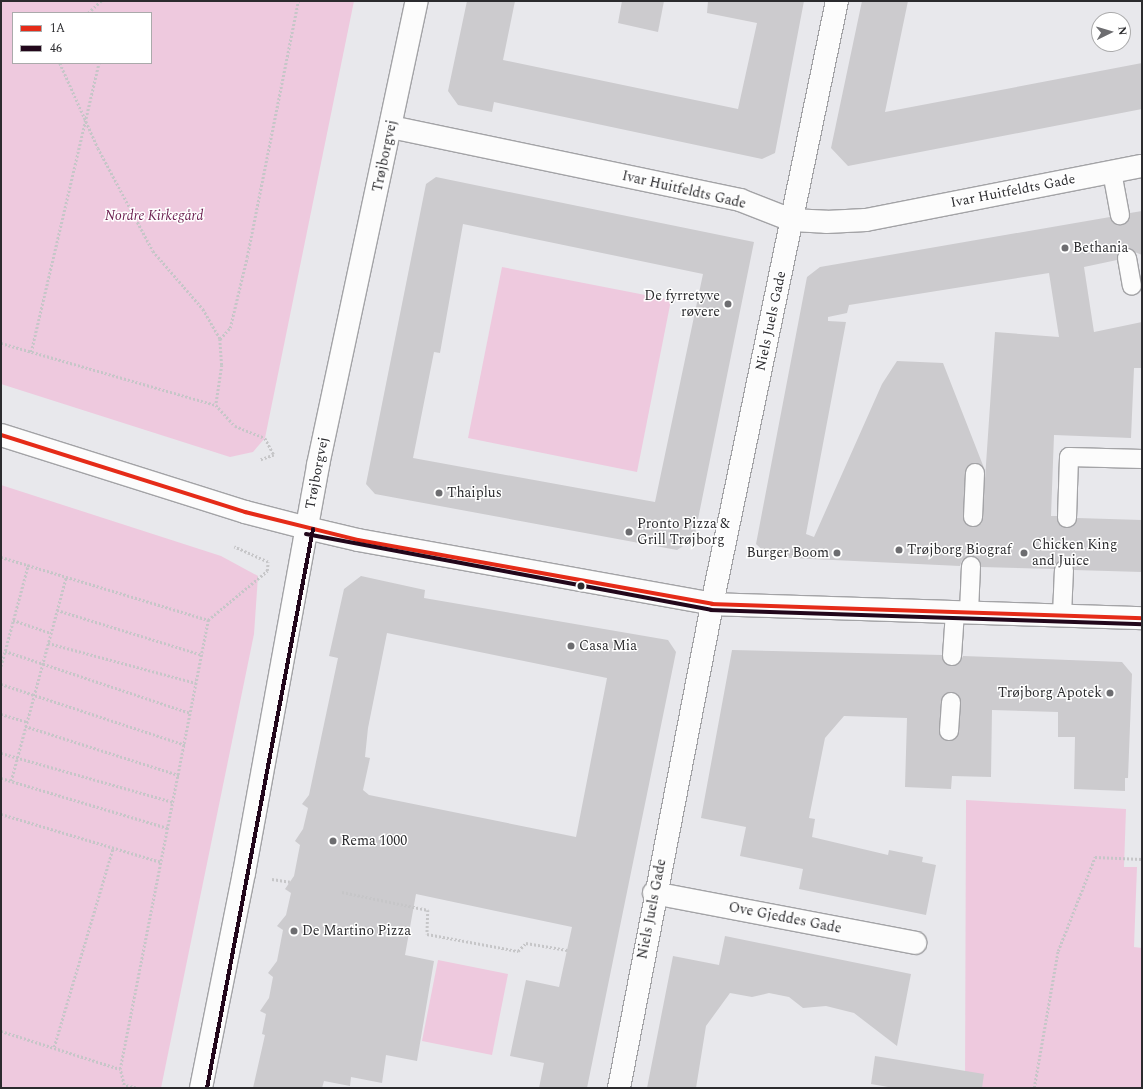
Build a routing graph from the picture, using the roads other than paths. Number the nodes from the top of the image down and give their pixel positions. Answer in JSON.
{"nodes":[{"id":1,"x":417,"y":1,"type":"edge"},
{"id":2,"x":837,"y":1,"type":"edge"},
{"id":3,"x":391,"y":127,"type":"junction"},
{"id":4,"x":1142,"y":166,"type":"edge"},
{"id":5,"x":1112,"y":172,"type":"junction"},
{"id":6,"x":1120,"y":215,"type":"dead end"},
{"id":7,"x":792,"y":220,"type":"junction"},
{"id":8,"x":1127,"y":258,"type":"dead end"},
{"id":9,"x":1132,"y":286,"type":"dead end"},
{"id":10,"x":1,"y":435,"type":"edge"},
{"id":11,"x":1142,"y":459,"type":"edge"},
{"id":12,"x":975,"y":473,"type":"dead end"},
{"id":13,"x":973,"y":517,"type":"dead end"},
{"id":14,"x":1067,"y":518,"type":"dead end"},
{"id":15,"x":307,"y":528,"type":"junction"},
{"id":16,"x":971,"y":566,"type":"dead end"},
{"id":17,"x":1064,"y":570,"type":"dead end"},
{"id":18,"x":712,"y":604,"type":"junction"},
{"id":19,"x":962,"y":612,"type":"junction"},
{"id":20,"x":1062,"y":615,"type":"junction"},
{"id":21,"x":1142,"y":618,"type":"edge"},
{"id":22,"x":952,"y":656,"type":"dead end"},
{"id":23,"x":951,"y":702,"type":"dead end"},
{"id":24,"x":949,"y":731,"type":"dead end"},
{"id":25,"x":654,"y":893,"type":"junction"},
{"id":26,"x":915,"y":943,"type":"dead end"},
{"id":27,"x":201,"y":1088,"type":"edge"},
{"id":28,"x":619,"y":1088,"type":"edge"}],
"edges":[{"from":1,"to":3,"type":"street","name":"Trøjborgvej"},
{"from":2,"to":7,"type":"street","name":"Niels Juels Gade"},
{"from":3,"to":7,"type":"street","name":"Ivar Huitfeldts Gade"},
{"from":3,"to":15,"type":"street","name":"Trøjborgvej"},
{"from":4,"to":5,"type":"street","name":"Ivar Huitfeldts Gade"},
{"from":5,"to":6,"type":"lane"},
{"from":5,"to":7,"type":"street","name":"Ivar Huitfeldts Gade"},
{"from":7,"to":18,"type":"street","name":"Niels Juels Gade"},
{"from":8,"to":9,"type":"lane"},
{"from":10,"to":15,"type":"street"},
{"from":11,"to":14,"type":"lane"},
{"from":12,"to":13,"type":"lane"},
{"from":15,"to":18,"type":"street"},
{"from":15,"to":27,"type":"street","name":"Trøjborgvej"},
{"from":16,"to":19,"type":"lane"},
{"from":17,"to":20,"type":"lane"},
{"from":18,"to":19,"type":"street"},
{"from":18,"to":25,"type":"street","name":"Niels Juels Gade"},
{"from":19,"to":20,"type":"street"},
{"from":19,"to":22,"type":"lane"},
{"from":20,"to":21,"type":"street"},
{"from":23,"to":24,"type":"lane"},
{"from":25,"to":26,"type":"street","name":"Ove Gjeddes Gade"},
{"from":25,"to":28,"type":"street","name":"Niels Juels Gade"}]}
